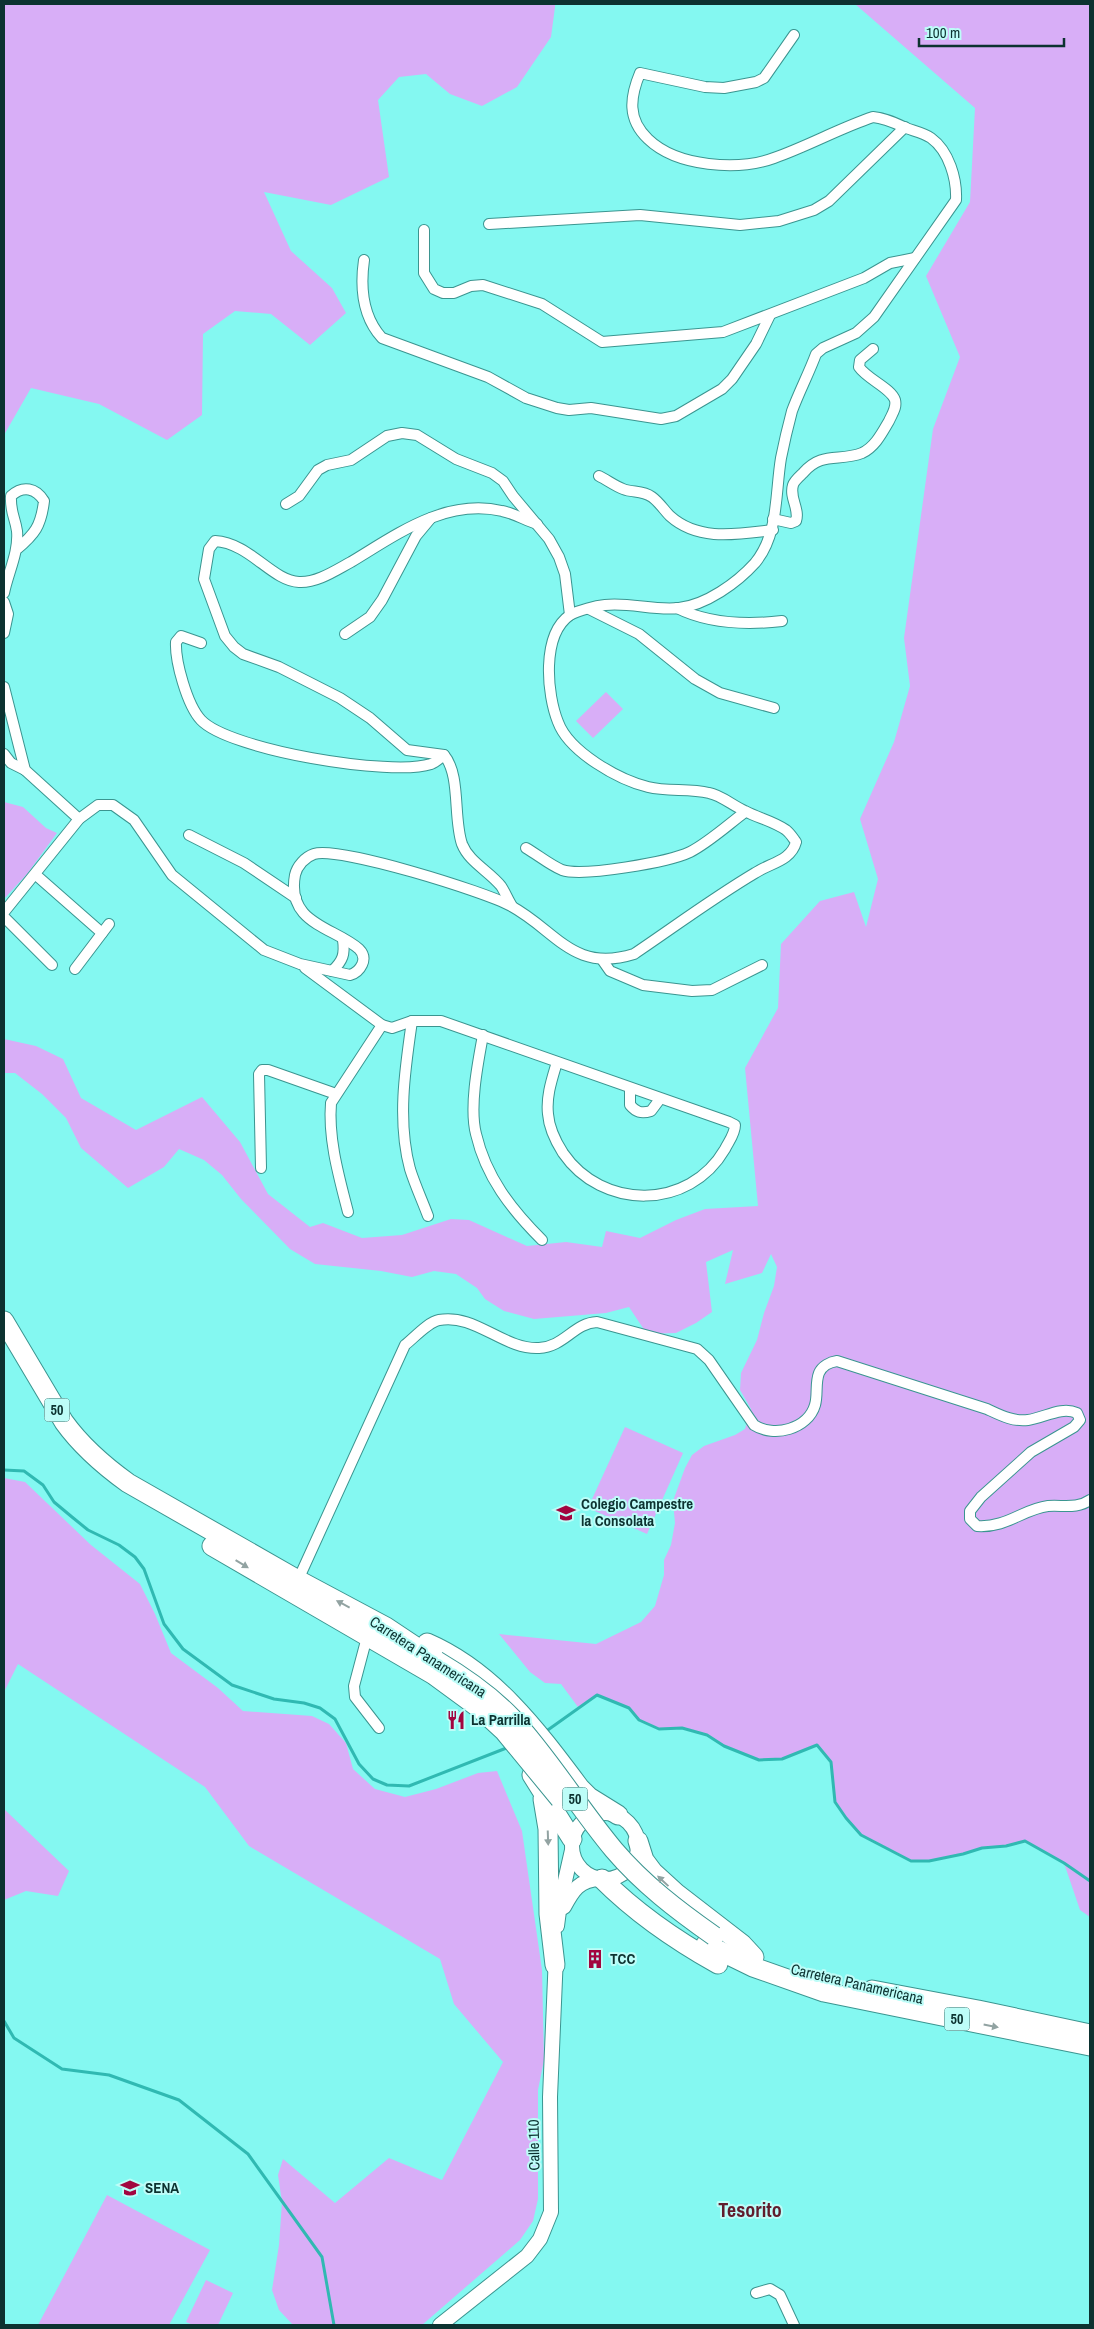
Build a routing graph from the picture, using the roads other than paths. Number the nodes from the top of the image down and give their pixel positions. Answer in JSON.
{"nodes":[{"id":1,"x":794,"y":35,"type":"dead end"},
{"id":2,"x":905,"y":128,"type":"junction"},
{"id":3,"x":489,"y":224,"type":"dead end"},
{"id":4,"x":424,"y":230,"type":"dead end"},
{"id":5,"x":915,"y":258,"type":"junction"},
{"id":6,"x":364,"y":260,"type":"dead end"},
{"id":7,"x":770,"y":315,"type":"junction"},
{"id":8,"x":873,"y":349,"type":"dead end"},
{"id":9,"x":599,"y":476,"type":"dead end"},
{"id":10,"x":286,"y":504,"type":"dead end"},
{"id":11,"x":434,"y":515,"type":"junction"},
{"id":12,"x":773,"y":519,"type":"junction"},
{"id":13,"x":537,"y":524,"type":"junction"},
{"id":14,"x":773,"y":530,"type":"junction"},
{"id":15,"x":16,"y":550,"type":"junction"},
{"id":16,"x":4,"y":594,"type":"edge"},
{"id":17,"x":4,"y":602,"type":"edge"},
{"id":18,"x":677,"y":608,"type":"junction"},
{"id":19,"x":589,"y":609,"type":"junction"},
{"id":20,"x":570,"y":615,"type":"junction"},
{"id":21,"x":782,"y":621,"type":"dead end"},
{"id":22,"x":4,"y":632,"type":"edge"},
{"id":23,"x":345,"y":634,"type":"dead end"},
{"id":24,"x":201,"y":643,"type":"dead end"},
{"id":25,"x":4,"y":687,"type":"edge"},
{"id":26,"x":774,"y":708,"type":"dead end"},
{"id":27,"x":4,"y":754,"type":"edge"},
{"id":28,"x":444,"y":755,"type":"junction"},
{"id":29,"x":25,"y":770,"type":"junction"},
{"id":30,"x":745,"y":812,"type":"junction"},
{"id":31,"x":79,"y":819,"type":"junction"},
{"id":32,"x":189,"y":835,"type":"dead end"},
{"id":33,"x":526,"y":848,"type":"dead end"},
{"id":34,"x":36,"y":874,"type":"junction"},
{"id":35,"x":296,"y":898,"type":"junction"},
{"id":36,"x":512,"y":906,"type":"junction"},
{"id":37,"x":4,"y":912,"type":"edge"},
{"id":38,"x":4,"y":917,"type":"edge"},
{"id":39,"x":109,"y":924,"type":"dead end"},
{"id":40,"x":102,"y":933,"type":"junction"},
{"id":41,"x":343,"y":940,"type":"junction"},
{"id":42,"x":603,"y":960,"type":"junction"},
{"id":43,"x":300,"y":964,"type":"junction"},
{"id":44,"x":52,"y":965,"type":"dead end"},
{"id":45,"x":762,"y":965,"type":"dead end"},
{"id":46,"x":75,"y":969,"type":"dead end"},
{"id":47,"x":332,"y":972,"type":"junction"},
{"id":48,"x":412,"y":1021,"type":"junction"},
{"id":49,"x":382,"y":1025,"type":"junction"},
{"id":50,"x":483,"y":1035,"type":"junction"},
{"id":51,"x":556,"y":1062,"type":"junction"},
{"id":52,"x":630,"y":1088,"type":"junction"},
{"id":53,"x":336,"y":1094,"type":"junction"},
{"id":54,"x":660,"y":1099,"type":"junction"},
{"id":55,"x":261,"y":1168,"type":"dead end"},
{"id":56,"x":348,"y":1212,"type":"dead end"},
{"id":57,"x":428,"y":1216,"type":"dead end"},
{"id":58,"x":542,"y":1240,"type":"dead end"},
{"id":59,"x":4,"y":1321,"type":"edge"},
{"id":60,"x":4,"y":1346,"type":"edge"},
{"id":61,"x":1090,"y":1500,"type":"edge"},
{"id":62,"x":298,"y":1580,"type":"junction"},
{"id":63,"x":386,"y":1627,"type":"junction"},
{"id":64,"x":368,"y":1637,"type":"junction"},
{"id":65,"x":395,"y":1651,"type":"junction"},
{"id":66,"x":435,"y":1668,"type":"junction"},
{"id":67,"x":379,"y":1728,"type":"dead end"},
{"id":68,"x":542,"y":1790,"type":"junction"},
{"id":69,"x":618,"y":1815,"type":"junction"},
{"id":70,"x":638,"y":1841,"type":"junction"},
{"id":71,"x":572,"y":1845,"type":"junction"},
{"id":72,"x":601,"y":1879,"type":"junction"},
{"id":73,"x":557,"y":1916,"type":"junction"},
{"id":74,"x":710,"y":1940,"type":"junction"},
{"id":75,"x":754,"y":1957,"type":"junction"},
{"id":76,"x":555,"y":1965,"type":"junction"},
{"id":77,"x":796,"y":1982,"type":"junction"},
{"id":78,"x":1090,"y":2034,"type":"edge"},
{"id":79,"x":1090,"y":2046,"type":"edge"},
{"id":80,"x":756,"y":2293,"type":"dead end"},
{"id":81,"x":440,"y":2325,"type":"edge"},
{"id":82,"x":794,"y":2325,"type":"edge"}],
"edges":[{"from":1,"to":2,"type":"street"},
{"from":2,"to":3,"type":"street"},
{"from":2,"to":5,"type":"street"},
{"from":4,"to":7,"type":"street"},
{"from":5,"to":7,"type":"street"},
{"from":5,"to":12,"type":"street"},
{"from":6,"to":7,"type":"street"},
{"from":8,"to":12,"type":"street"},
{"from":9,"to":14,"type":"street"},
{"from":10,"to":13,"type":"street"},
{"from":11,"to":13,"type":"street"},
{"from":11,"to":23,"type":"street"},
{"from":11,"to":28,"type":"street"},
{"from":12,"to":14,"type":"street"},
{"from":13,"to":20,"type":"street"},
{"from":14,"to":18,"type":"street"},
{"from":15,"to":15,"type":"street"},
{"from":15,"to":16,"type":"street"},
{"from":17,"to":22,"type":"street"},
{"from":18,"to":19,"type":"street"},
{"from":18,"to":21,"type":"street"},
{"from":19,"to":20,"type":"street"},
{"from":19,"to":26,"type":"street"},
{"from":20,"to":30,"type":"street"},
{"from":24,"to":28,"type":"street"},
{"from":25,"to":29,"type":"street"},
{"from":27,"to":29,"type":"street"},
{"from":28,"to":36,"type":"street"},
{"from":29,"to":31,"type":"street"},
{"from":30,"to":33,"type":"street"},
{"from":30,"to":42,"type":"street"},
{"from":31,"to":34,"type":"street"},
{"from":31,"to":43,"type":"street"},
{"from":32,"to":35,"type":"street"},
{"from":34,"to":37,"type":"street"},
{"from":34,"to":40,"type":"street"},
{"from":35,"to":36,"type":"street"},
{"from":35,"to":41,"type":"street"},
{"from":36,"to":42,"type":"street"},
{"from":38,"to":44,"type":"street"},
{"from":39,"to":40,"type":"street"},
{"from":40,"to":46,"type":"street"},
{"from":41,"to":47,"type":"street"},
{"from":41,"to":47,"type":"street"},
{"from":42,"to":45,"type":"street"},
{"from":43,"to":47,"type":"street"},
{"from":43,"to":49,"type":"street"},
{"from":48,"to":49,"type":"street"},
{"from":48,"to":50,"type":"street"},
{"from":48,"to":57,"type":"street"},
{"from":49,"to":53,"type":"street"},
{"from":50,"to":51,"type":"street"},
{"from":50,"to":58,"type":"street"},
{"from":51,"to":52,"type":"street"},
{"from":51,"to":54,"type":"street"},
{"from":52,"to":54,"type":"street"},
{"from":52,"to":54,"type":"street"},
{"from":53,"to":55,"type":"street"},
{"from":53,"to":56,"type":"street"},
{"from":59,"to":62,"type":"highway","name":"Carretera Panamericana","number":"50"},
{"from":60,"to":64,"type":"highway","name":"Carretera Panamericana","number":"50","one_way":true},
{"from":61,"to":62,"type":"street"},
{"from":63,"to":62,"type":"highway","name":"Carretera Panamericana","number":"50","one_way":true},
{"from":63,"to":66,"type":"highway","name":"Carretera Panamericana","number":"50"},
{"from":63,"to":69,"type":"highway"},
{"from":64,"to":65,"type":"highway","name":"Carretera Panamericana","number":"50"},
{"from":64,"to":67,"type":"street"},
{"from":65,"to":66,"type":"highway","name":"Carretera Panamericana","number":"50"},
{"from":65,"to":68,"type":"highway"},
{"from":66,"to":74,"type":"highway","name":"Carretera Panamericana","number":"50","bridge":true},
{"from":68,"to":71,"type":"highway"},
{"from":68,"to":76,"type":"highway","one_way":true},
{"from":69,"to":70,"type":"main road"},
{"from":69,"to":71,"type":"main road"},
{"from":70,"to":72,"type":"main road"},
{"from":75,"to":70,"type":"highway","one_way":true},
{"from":71,"to":72,"type":"main road"},
{"from":71,"to":73,"type":"main road","name":"Calle 110"},
{"from":72,"to":73,"type":"main road"},
{"from":72,"to":77,"type":"highway"},
{"from":73,"to":76,"type":"main road","name":"Calle 110"},
{"from":74,"to":75,"type":"highway","name":"Carretera Panamericana","number":"50"},
{"from":74,"to":77,"type":"highway","name":"Carretera Panamericana","number":"50"},
{"from":75,"to":78,"type":"highway","name":"Carretera Panamericana","number":"50"},
{"from":76,"to":81,"type":"main road","name":"Calle 110"},
{"from":77,"to":79,"type":"highway","name":"Carretera Panamericana","number":"50","one_way":true},
{"from":80,"to":82,"type":"street"}]}
